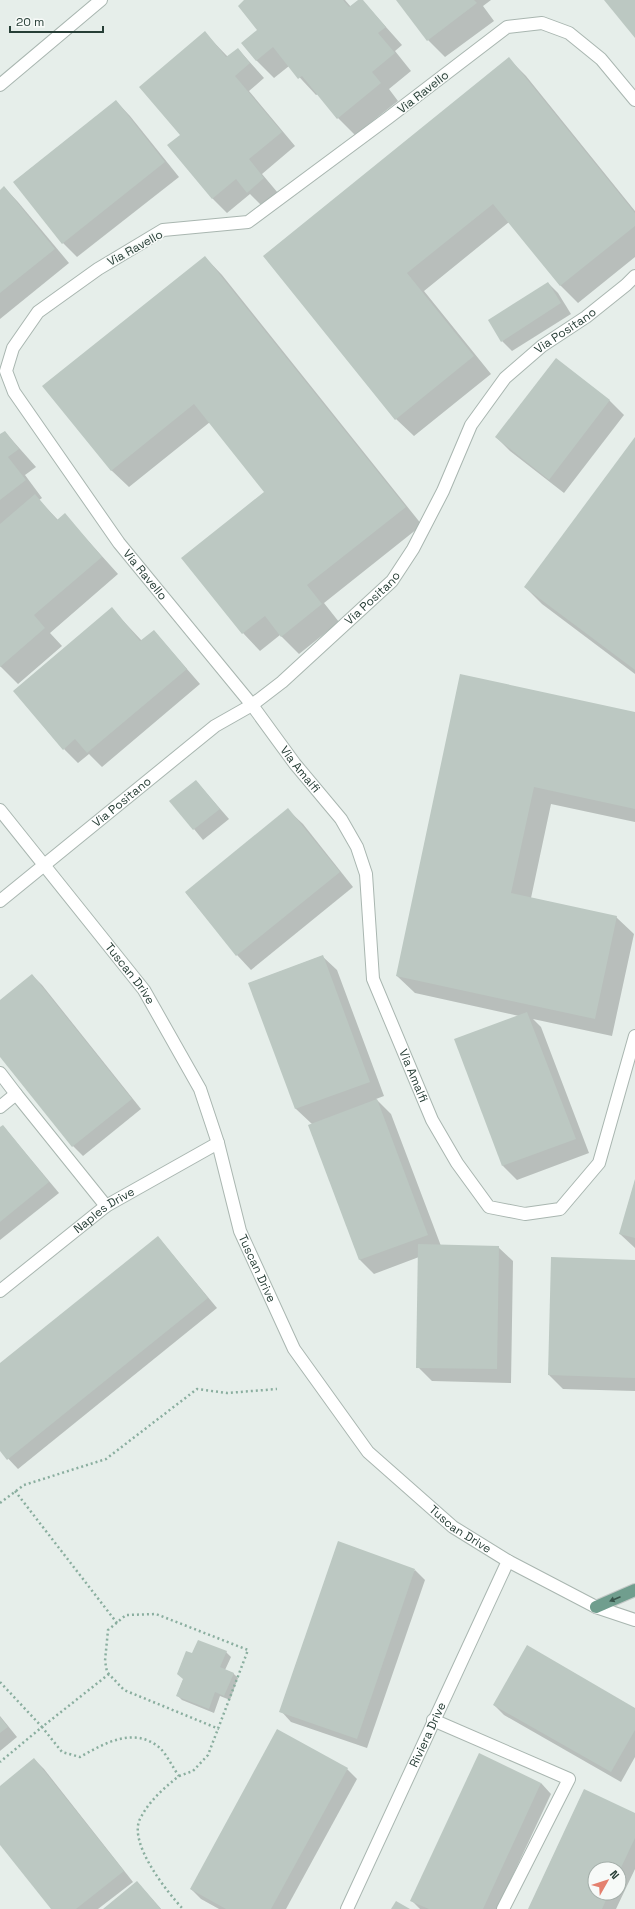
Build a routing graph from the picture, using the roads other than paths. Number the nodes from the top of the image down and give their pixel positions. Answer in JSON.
{"nodes":[{"id":1,"x":101,"y":0,"type":"edge"},
{"id":2,"x":0,"y":85,"type":"edge"},
{"id":3,"x":635,"y":100,"type":"edge"},
{"id":4,"x":635,"y":276,"type":"edge"},
{"id":5,"x":252,"y":705,"type":"junction"},
{"id":6,"x":0,"y":810,"type":"edge"},
{"id":7,"x":44,"y":865,"type":"junction"},
{"id":8,"x":0,"y":900,"type":"edge"},
{"id":9,"x":635,"y":1036,"type":"edge"},
{"id":10,"x":0,"y":1073,"type":"edge"},
{"id":11,"x":16,"y":1094,"type":"junction"},
{"id":12,"x":0,"y":1107,"type":"edge"},
{"id":13,"x":218,"y":1143,"type":"junction"},
{"id":14,"x":106,"y":1206,"type":"junction"},
{"id":15,"x":0,"y":1291,"type":"edge"},
{"id":16,"x":508,"y":1561,"type":"junction"},
{"id":17,"x":635,"y":1590,"type":"edge"},
{"id":18,"x":596,"y":1607,"type":"junction"},
{"id":19,"x":635,"y":1620,"type":"edge"},
{"id":20,"x":433,"y":1720,"type":"junction"},
{"id":21,"x":347,"y":1909,"type":"edge"},
{"id":22,"x":503,"y":1909,"type":"edge"}],
"edges":[{"from":1,"to":2,"type":"street"},
{"from":3,"to":5,"type":"street","name":"Via Ravello"},
{"from":4,"to":5,"type":"street","name":"Via Positano"},
{"from":5,"to":7,"type":"street","name":"Via Positano"},
{"from":5,"to":9,"type":"street","name":"Via Amalfi"},
{"from":6,"to":7,"type":"street","name":"Tuscan Drive"},
{"from":7,"to":8,"type":"street","name":"Via Positano"},
{"from":7,"to":13,"type":"street","name":"Tuscan Drive"},
{"from":10,"to":11,"type":"street"},
{"from":11,"to":12,"type":"street"},
{"from":11,"to":14,"type":"street"},
{"from":13,"to":14,"type":"street","name":"Naples Drive"},
{"from":13,"to":16,"type":"street","name":"Tuscan Drive"},
{"from":14,"to":15,"type":"street","name":"Naples Drive"},
{"from":16,"to":18,"type":"street","name":"Tuscan Drive"},
{"from":16,"to":20,"type":"street","name":"Riviera Drive"},
{"from":17,"to":18,"type":"main road","one_way":true},
{"from":18,"to":19,"type":"street","name":"Tuscan Drive"},
{"from":20,"to":21,"type":"street","name":"Riviera Drive"},
{"from":20,"to":22,"type":"street"}]}
